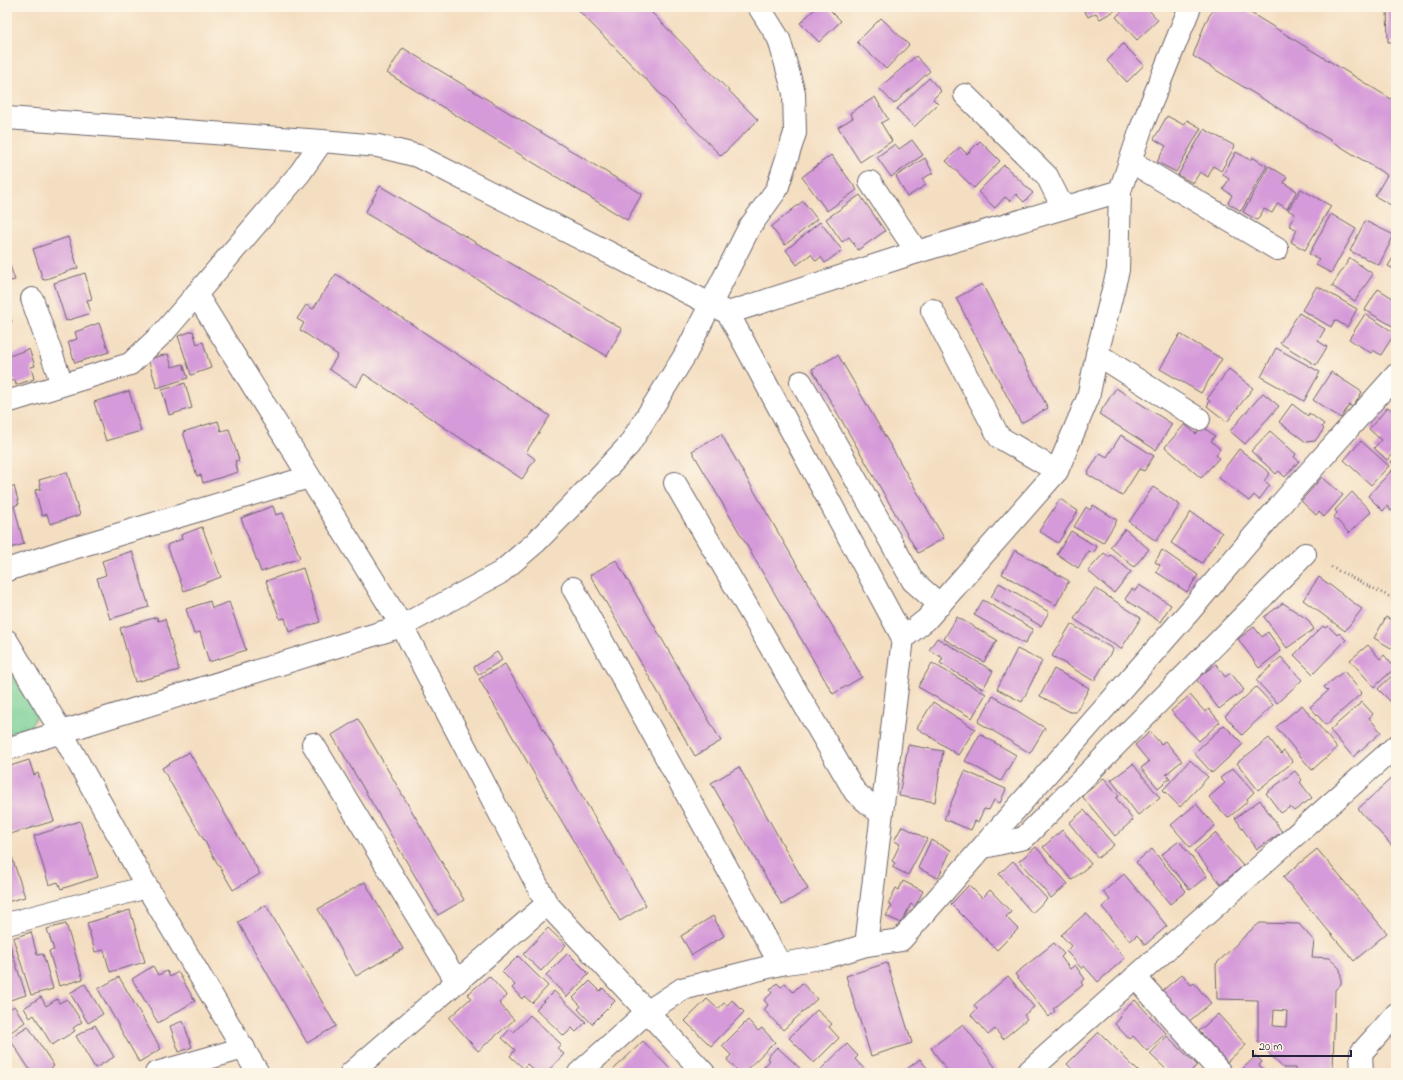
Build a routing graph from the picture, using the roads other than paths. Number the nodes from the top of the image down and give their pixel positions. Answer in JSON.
{"nodes":[{"id":1,"x":759,"y":7,"type":"edge"},
{"id":2,"x":1190,"y":7,"type":"edge"},
{"id":3,"x":965,"y":95,"type":"dead end"},
{"id":4,"x":7,"y":118,"type":"edge"},
{"id":5,"x":322,"y":141,"type":"junction"},
{"id":6,"x":1130,"y":161,"type":"junction"},
{"id":7,"x":870,"y":182,"type":"dead end"},
{"id":8,"x":1120,"y":191,"type":"junction"},
{"id":9,"x":1063,"y":208,"type":"junction"},
{"id":10,"x":1277,"y":249,"type":"dead end"},
{"id":11,"x":917,"y":252,"type":"junction"},
{"id":12,"x":196,"y":294,"type":"junction"},
{"id":13,"x":32,"y":299,"type":"dead end"},
{"id":14,"x":720,"y":308,"type":"junction"},
{"id":15,"x":932,"y":310,"type":"dead end"},
{"id":16,"x":1097,"y":354,"type":"junction"},
{"id":17,"x":1396,"y":375,"type":"edge"},
{"id":18,"x":801,"y":382,"type":"dead end"},
{"id":19,"x":62,"y":384,"type":"junction"},
{"id":20,"x":7,"y":402,"type":"edge"},
{"id":21,"x":1199,"y":419,"type":"dead end"},
{"id":22,"x":1057,"y":471,"type":"junction"},
{"id":23,"x":309,"y":477,"type":"junction"},
{"id":24,"x":675,"y":483,"type":"dead end"},
{"id":25,"x":1305,"y":554,"type":"road end"},
{"id":26,"x":7,"y":570,"type":"edge"},
{"id":27,"x":573,"y":588,"type":"dead end"},
{"id":28,"x":940,"y":605,"type":"junction"},
{"id":29,"x":402,"y":626,"type":"junction"},
{"id":30,"x":903,"y":638,"type":"junction"},
{"id":31,"x":7,"y":641,"type":"edge"},
{"id":32,"x":62,"y":733,"type":"junction"},
{"id":33,"x":313,"y":744,"type":"dead end"},
{"id":34,"x":1396,"y":746,"type":"edge"},
{"id":35,"x":7,"y":749,"type":"edge"},
{"id":36,"x":881,"y":814,"type":"junction"},
{"id":37,"x":984,"y":846,"type":"junction"},
{"id":38,"x":147,"y":887,"type":"junction"},
{"id":39,"x":547,"y":904,"type":"junction"},
{"id":40,"x":7,"y":924,"type":"edge"},
{"id":41,"x":866,"y":945,"type":"junction"},
{"id":42,"x":780,"y":964,"type":"junction"},
{"id":43,"x":1135,"y":977,"type":"junction"},
{"id":44,"x":456,"y":982,"type":"junction"},
{"id":45,"x":647,"y":1012,"type":"junction"},
{"id":46,"x":1396,"y":1014,"type":"edge"},
{"id":47,"x":244,"y":1048,"type":"junction"},
{"id":48,"x":1220,"y":1072,"type":"dead end"},
{"id":49,"x":156,"y":1073,"type":"edge"},
{"id":50,"x":258,"y":1073,"type":"edge"},
{"id":51,"x":351,"y":1073,"type":"edge"},
{"id":52,"x":579,"y":1073,"type":"edge"},
{"id":53,"x":704,"y":1073,"type":"edge"},
{"id":54,"x":1027,"y":1073,"type":"edge"},
{"id":55,"x":1362,"y":1073,"type":"edge"}],
"edges":[{"from":1,"to":14,"type":"street"},
{"from":2,"to":6,"type":"street"},
{"from":3,"to":9,"type":"street"},
{"from":4,"to":5,"type":"street"},
{"from":5,"to":12,"type":"street"},
{"from":5,"to":14,"type":"street"},
{"from":6,"to":8,"type":"street"},
{"from":6,"to":10,"type":"street"},
{"from":7,"to":11,"type":"street"},
{"from":8,"to":9,"type":"street"},
{"from":8,"to":16,"type":"street"},
{"from":9,"to":11,"type":"street"},
{"from":11,"to":14,"type":"street"},
{"from":12,"to":19,"type":"street"},
{"from":12,"to":23,"type":"street"},
{"from":13,"to":19,"type":"street"},
{"from":14,"to":29,"type":"street"},
{"from":14,"to":30,"type":"street"},
{"from":15,"to":22,"type":"street"},
{"from":16,"to":21,"type":"street"},
{"from":16,"to":22,"type":"street"},
{"from":17,"to":37,"type":"street"},
{"from":18,"to":28,"type":"street"},
{"from":19,"to":20,"type":"street"},
{"from":22,"to":28,"type":"street"},
{"from":23,"to":26,"type":"street"},
{"from":23,"to":29,"type":"street"},
{"from":24,"to":36,"type":"street"},
{"from":25,"to":37,"type":"street"},
{"from":27,"to":42,"type":"street"},
{"from":28,"to":30,"type":"street"},
{"from":29,"to":32,"type":"street"},
{"from":29,"to":39,"type":"street"},
{"from":30,"to":36,"type":"street"},
{"from":31,"to":32,"type":"street"},
{"from":32,"to":35,"type":"street"},
{"from":32,"to":38,"type":"street"},
{"from":33,"to":44,"type":"street"},
{"from":34,"to":43,"type":"street"},
{"from":36,"to":41,"type":"street"},
{"from":37,"to":41,"type":"street"},
{"from":38,"to":40,"type":"street"},
{"from":38,"to":47,"type":"street"},
{"from":39,"to":44,"type":"street"},
{"from":39,"to":45,"type":"street"},
{"from":41,"to":42,"type":"street"},
{"from":42,"to":45,"type":"street"},
{"from":43,"to":48,"type":"street"},
{"from":43,"to":54,"type":"street"},
{"from":44,"to":51,"type":"street"},
{"from":45,"to":52,"type":"street"},
{"from":45,"to":53,"type":"street"},
{"from":46,"to":55,"type":"street"},
{"from":47,"to":49,"type":"street"},
{"from":47,"to":50,"type":"street"}]}
